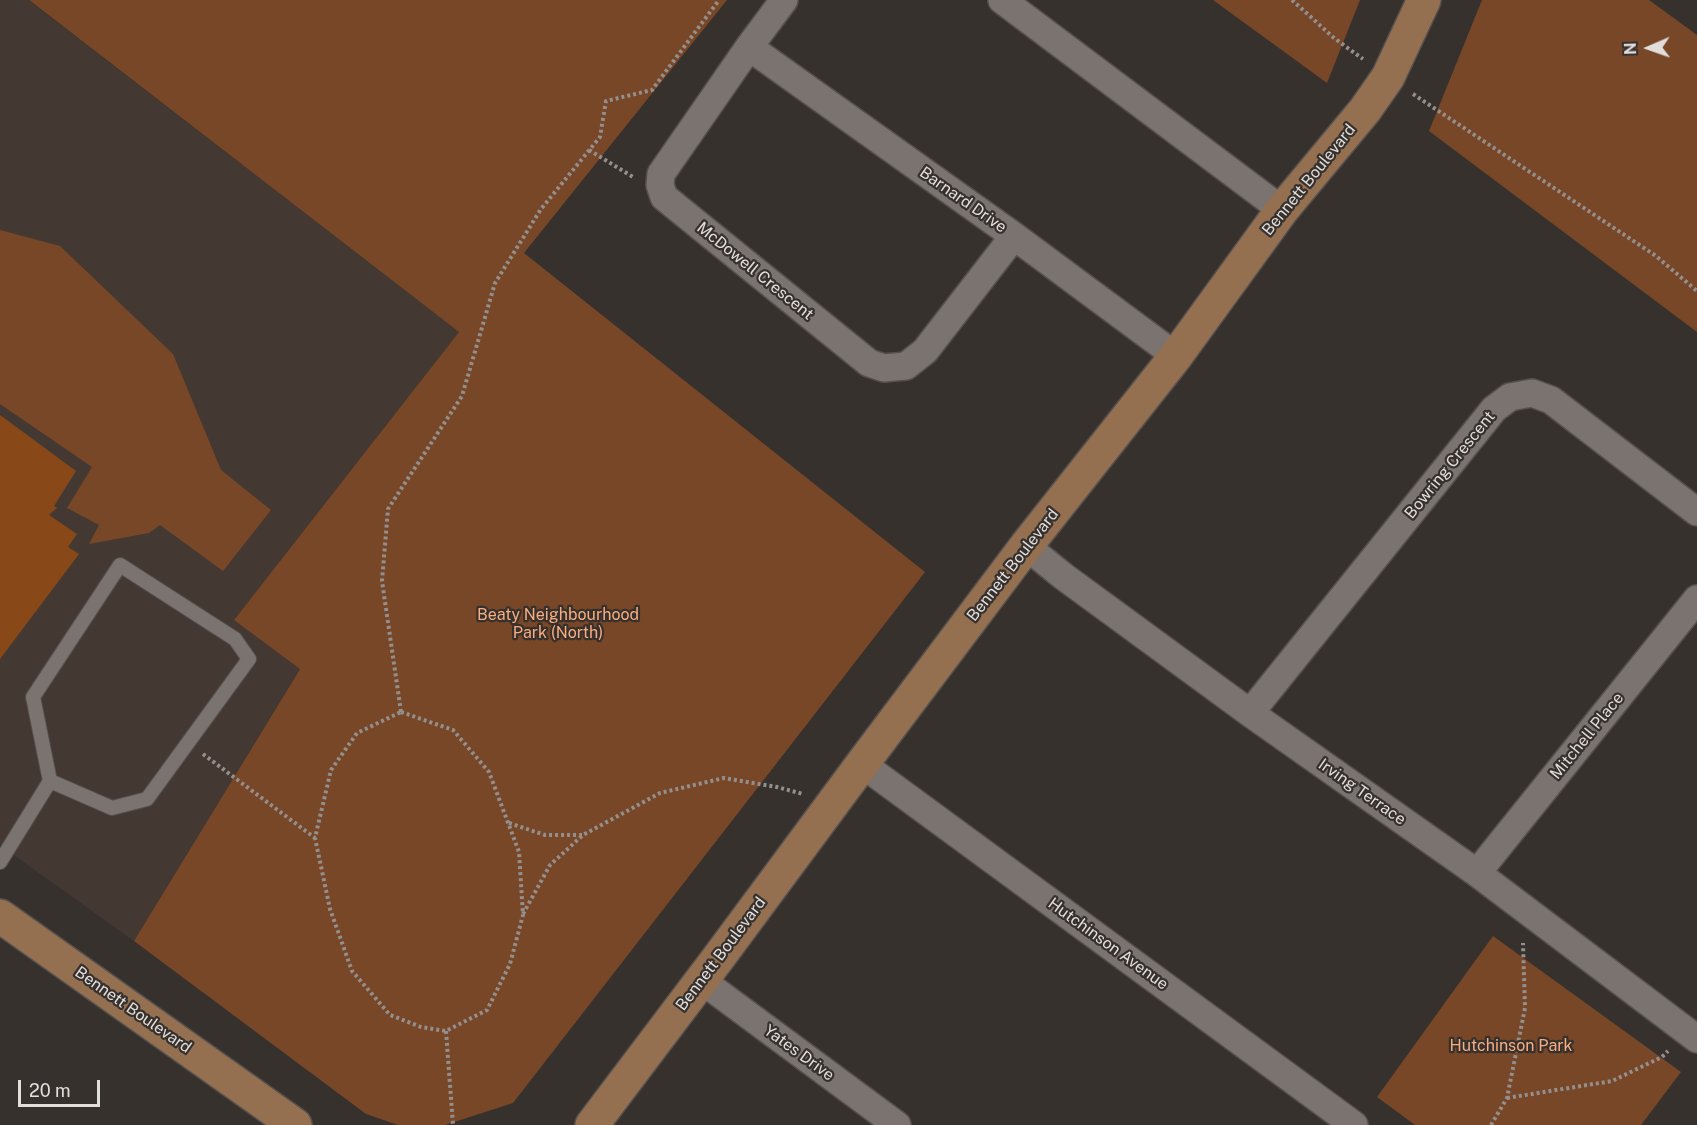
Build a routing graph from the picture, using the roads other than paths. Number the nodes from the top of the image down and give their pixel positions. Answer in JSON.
{"nodes":[{"id":1,"x":784,"y":0,"type":"edge"},
{"id":2,"x":1002,"y":0,"type":"edge"},
{"id":3,"x":1424,"y":0,"type":"edge"},
{"id":4,"x":749,"y":47,"type":"junction"},
{"id":5,"x":1282,"y":210,"type":"junction"},
{"id":6,"x":1014,"y":236,"type":"junction"},
{"id":7,"x":1176,"y":356,"type":"junction"},
{"id":8,"x":1697,"y":512,"type":"edge"},
{"id":9,"x":1026,"y":546,"type":"junction"},
{"id":10,"x":1697,"y":599,"type":"edge"},
{"id":11,"x":1250,"y":713,"type":"junction"},
{"id":12,"x":862,"y":764,"type":"junction"},
{"id":13,"x":50,"y":781,"type":"junction"},
{"id":14,"x":0,"y":862,"type":"edge"},
{"id":15,"x":1477,"y":873,"type":"junction"},
{"id":16,"x":0,"y":916,"type":"edge"},
{"id":17,"x":701,"y":980,"type":"junction"},
{"id":18,"x":1693,"y":1029,"type":"edge"},
{"id":19,"x":295,"y":1125,"type":"edge"},
{"id":20,"x":592,"y":1125,"type":"edge"},
{"id":21,"x":897,"y":1125,"type":"edge"},
{"id":22,"x":1354,"y":1125,"type":"edge"}],
"edges":[{"from":1,"to":4,"type":"street"},
{"from":2,"to":5,"type":"street"},
{"from":3,"to":5,"type":"street","name":"Bennett Boulevard"},
{"from":4,"to":6,"type":"street","name":"Barnard Drive"},
{"from":4,"to":6,"type":"street","name":"McDowell Crescent"},
{"from":5,"to":7,"type":"street","name":"Bennett Boulevard"},
{"from":6,"to":7,"type":"street","name":"Barnard Drive"},
{"from":7,"to":9,"type":"street","name":"Bennett Boulevard"},
{"from":8,"to":11,"type":"street","name":"Bowring Crescent"},
{"from":9,"to":11,"type":"street","name":"Irving Terrace"},
{"from":9,"to":12,"type":"street","name":"Bennett Boulevard"},
{"from":10,"to":15,"type":"street","name":"Mitchell Place"},
{"from":11,"to":15,"type":"street","name":"Irving Terrace"},
{"from":12,"to":17,"type":"street","name":"Bennett Boulevard"},
{"from":12,"to":22,"type":"street","name":"Hutchinson Avenue"},
{"from":13,"to":13,"type":"lane"},
{"from":13,"to":14,"type":"lane"},
{"from":15,"to":18,"type":"street","name":"Irving Terrace"},
{"from":16,"to":19,"type":"street","name":"Bennett Boulevard"},
{"from":17,"to":20,"type":"street","name":"Bennett Boulevard"},
{"from":17,"to":21,"type":"street","name":"Yates Drive"}]}
